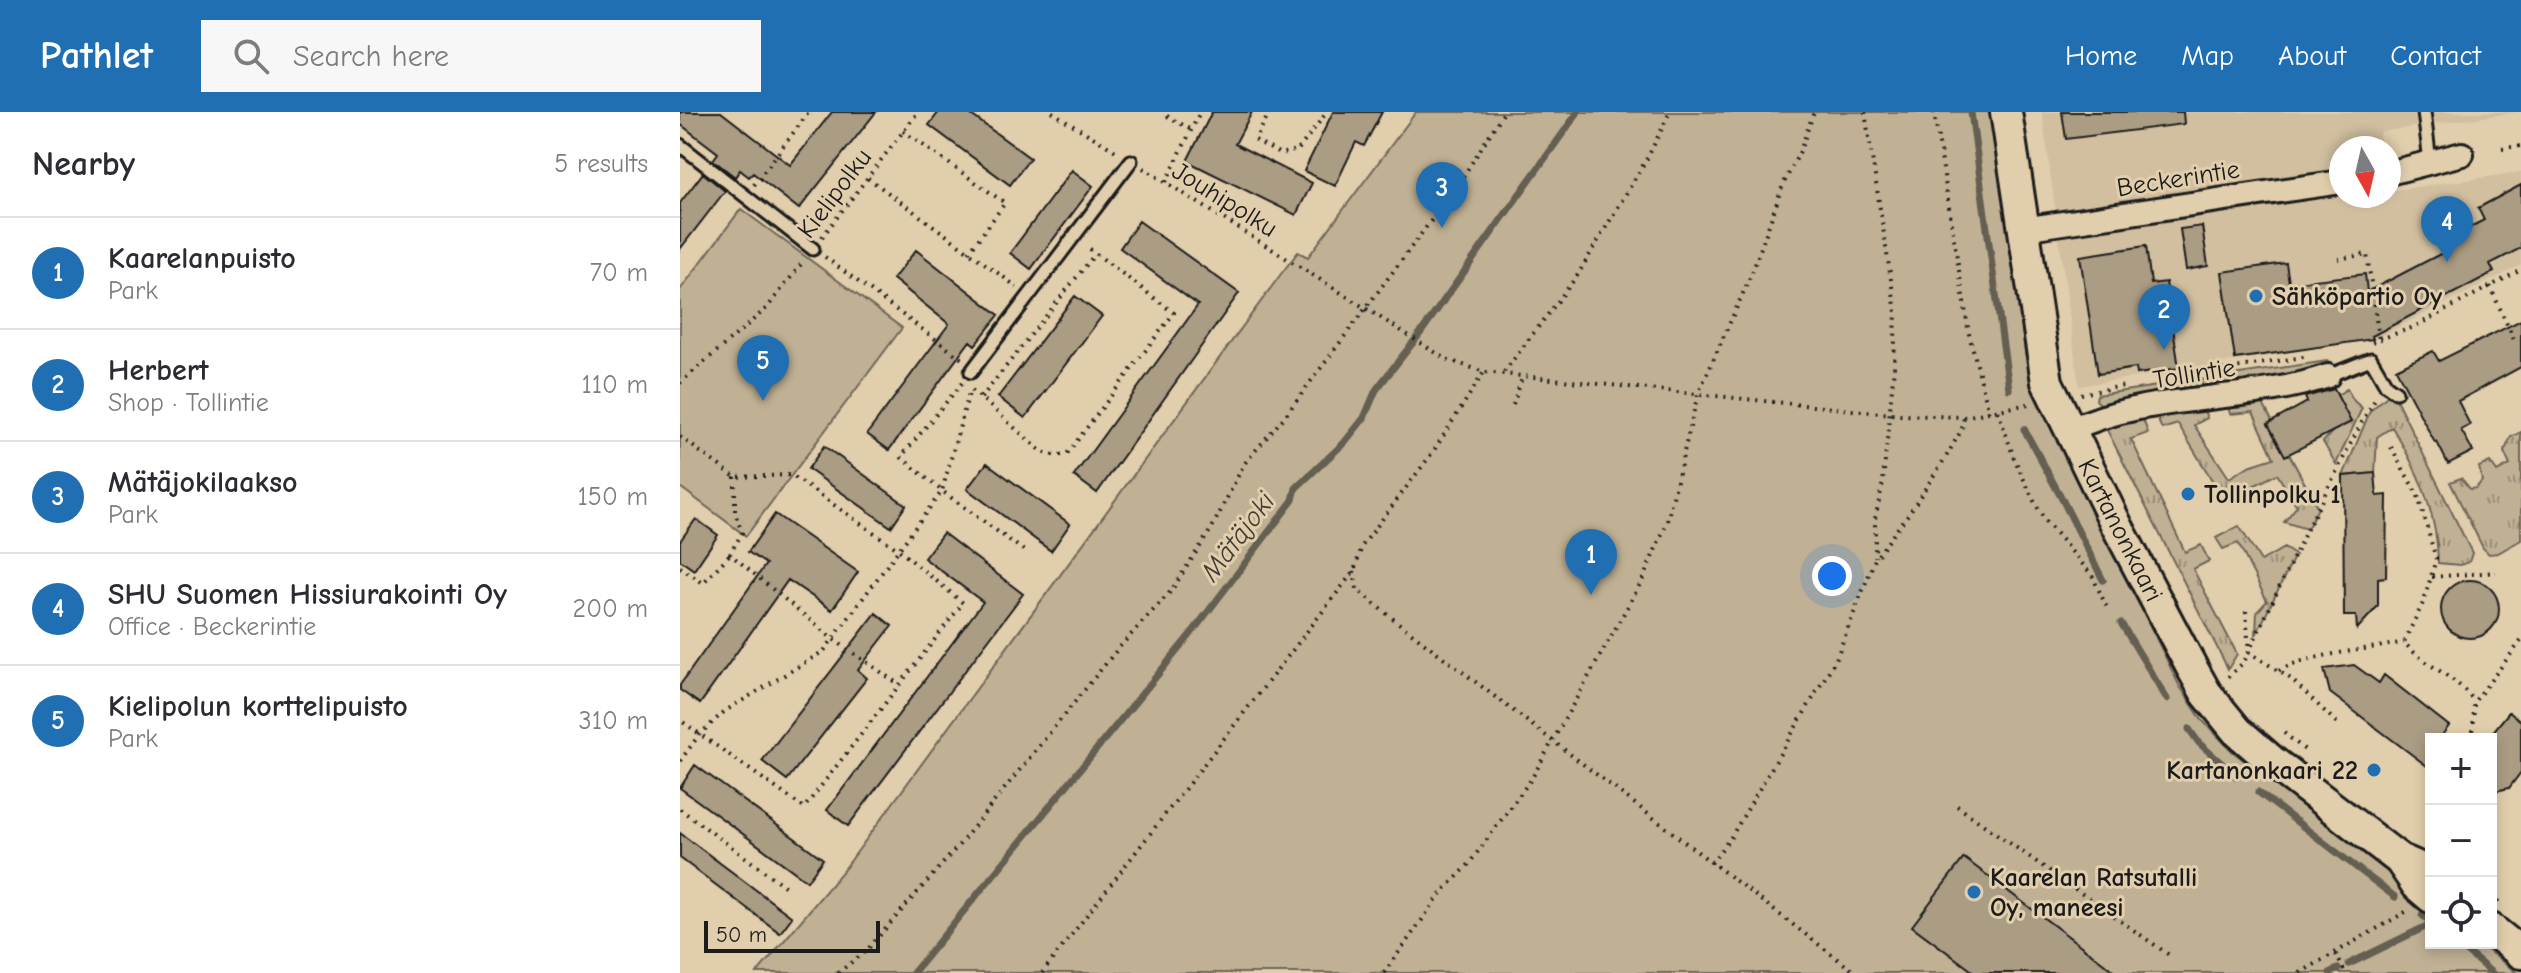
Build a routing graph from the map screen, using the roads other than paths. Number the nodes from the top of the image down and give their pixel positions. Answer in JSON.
{"nodes":[{"id":1,"x":2006,"y":112,"type":"edge"},
{"id":2,"x":2424,"y":112,"type":"edge"},
{"id":3,"x":680,"y":145,"type":"edge"},
{"id":4,"x":2462,"y":154,"type":"dead end"},
{"id":5,"x":1131,"y":161,"type":"road end"},
{"id":6,"x":2430,"y":162,"type":"junction"},
{"id":7,"x":2401,"y":170,"type":"edge"},
{"id":8,"x":2329,"y":184,"type":"edge"},
{"id":9,"x":2022,"y":229,"type":"junction"},
{"id":10,"x":810,"y":253,"type":"road end"},
{"id":11,"x":971,"y":372,"type":"road end"},
{"id":12,"x":2328,"y":376,"type":"joint"},
{"id":13,"x":2391,"y":388,"type":"road end"},
{"id":14,"x":2082,"y":425,"type":"junction"},
{"id":15,"x":2425,"y":887,"type":"edge"},
{"id":16,"x":2497,"y":934,"type":"edge"},
{"id":17,"x":2521,"y":953,"type":"edge"}],
"edges":[{"from":1,"to":9,"type":"street","name":"Kartanonkaari"},
{"from":2,"to":6,"type":"lane"},
{"from":3,"to":10,"type":"lane"},
{"from":4,"to":6,"type":"street"},
{"from":5,"to":11,"type":"lane"},
{"from":6,"to":7,"type":"street"},
{"from":8,"to":9,"type":"street","name":"Beckerintie"},
{"from":9,"to":14,"type":"street","name":"Kartanonkaari"},
{"from":12,"to":13,"type":"lane"},
{"from":12,"to":14,"type":"street","name":"Tollintie"},
{"from":14,"to":15,"type":"street","name":"Kartanonkaari"},
{"from":16,"to":17,"type":"street"}]}
